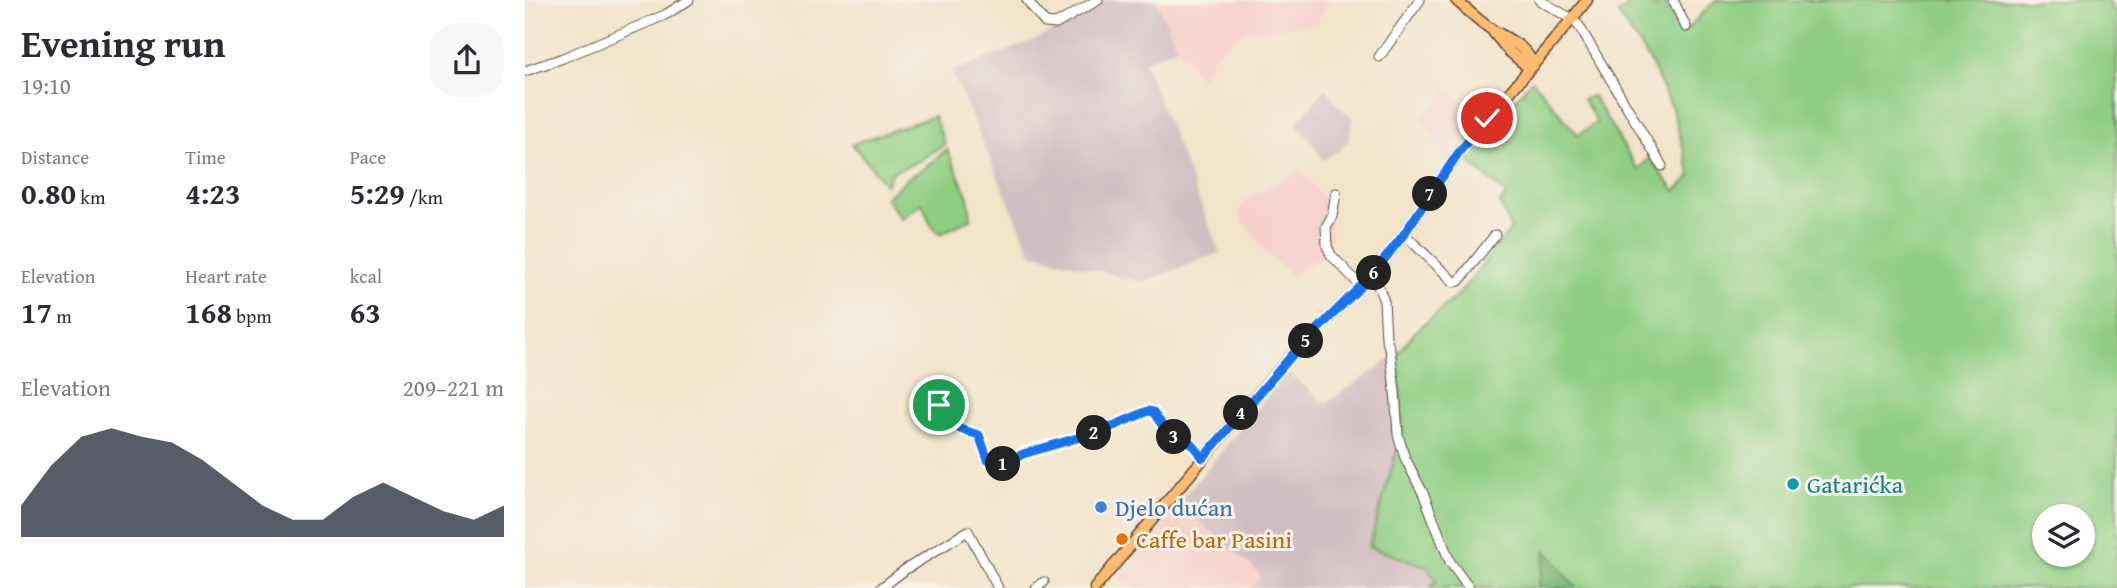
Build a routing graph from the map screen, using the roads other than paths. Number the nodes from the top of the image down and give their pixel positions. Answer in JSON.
{"nodes":[{"id":1,"x":689,"y":0,"type":"edge"},
{"id":2,"x":1027,"y":0,"type":"edge"},
{"id":3,"x":1098,"y":0,"type":"edge"},
{"id":4,"x":1420,"y":0,"type":"edge"},
{"id":5,"x":1456,"y":0,"type":"edge"},
{"id":6,"x":1539,"y":0,"type":"edge"},
{"id":7,"x":1587,"y":0,"type":"edge"},
{"id":8,"x":1673,"y":0,"type":"edge"},
{"id":9,"x":1572,"y":19,"type":"junction"},
{"id":10,"x":1686,"y":27,"type":"dead end"},
{"id":11,"x":1490,"y":28,"type":"junction"},
{"id":12,"x":1554,"y":41,"type":"junction"},
{"id":13,"x":1523,"y":49,"type":"junction"},
{"id":14,"x":1379,"y":57,"type":"dead end"},
{"id":15,"x":1531,"y":68,"type":"junction"},
{"id":16,"x":525,"y":71,"type":"edge"},
{"id":17,"x":1663,"y":166,"type":"dead end"},
{"id":18,"x":1336,"y":193,"type":"dead end"},
{"id":19,"x":1404,"y":234,"type":"junction"},
{"id":20,"x":1495,"y":235,"type":"dead end"},
{"id":21,"x":1373,"y":274,"type":"junction"},
{"id":22,"x":1361,"y":286,"type":"junction"},
{"id":23,"x":939,"y":405,"type":"dead end"},
{"id":24,"x":1203,"y":458,"type":"junction"},
{"id":25,"x":881,"y":588,"type":"edge"},
{"id":26,"x":998,"y":588,"type":"edge"},
{"id":27,"x":1095,"y":588,"type":"edge"},
{"id":28,"x":1469,"y":588,"type":"edge"}],
"edges":[{"from":1,"to":16,"type":"street"},
{"from":2,"to":3,"type":"street"},
{"from":4,"to":14,"type":"street"},
{"from":5,"to":11,"type":"main road"},
{"from":6,"to":9,"type":"street"},
{"from":7,"to":9,"type":"main road"},
{"from":8,"to":10,"type":"street"},
{"from":9,"to":12,"type":"main road"},
{"from":9,"to":17,"type":"street"},
{"from":11,"to":13,"type":"main road"},
{"from":11,"to":15,"type":"main road"},
{"from":12,"to":13,"type":"main road"},
{"from":12,"to":15,"type":"main road"},
{"from":13,"to":15,"type":"main road"},
{"from":15,"to":19,"type":"main road"},
{"from":18,"to":22,"type":"street"},
{"from":19,"to":20,"type":"street"},
{"from":19,"to":21,"type":"main road"},
{"from":21,"to":22,"type":"main road"},
{"from":21,"to":28,"type":"street"},
{"from":22,"to":24,"type":"main road"},
{"from":23,"to":24,"type":"street"},
{"from":24,"to":27,"type":"main road"},
{"from":25,"to":26,"type":"street"}]}
